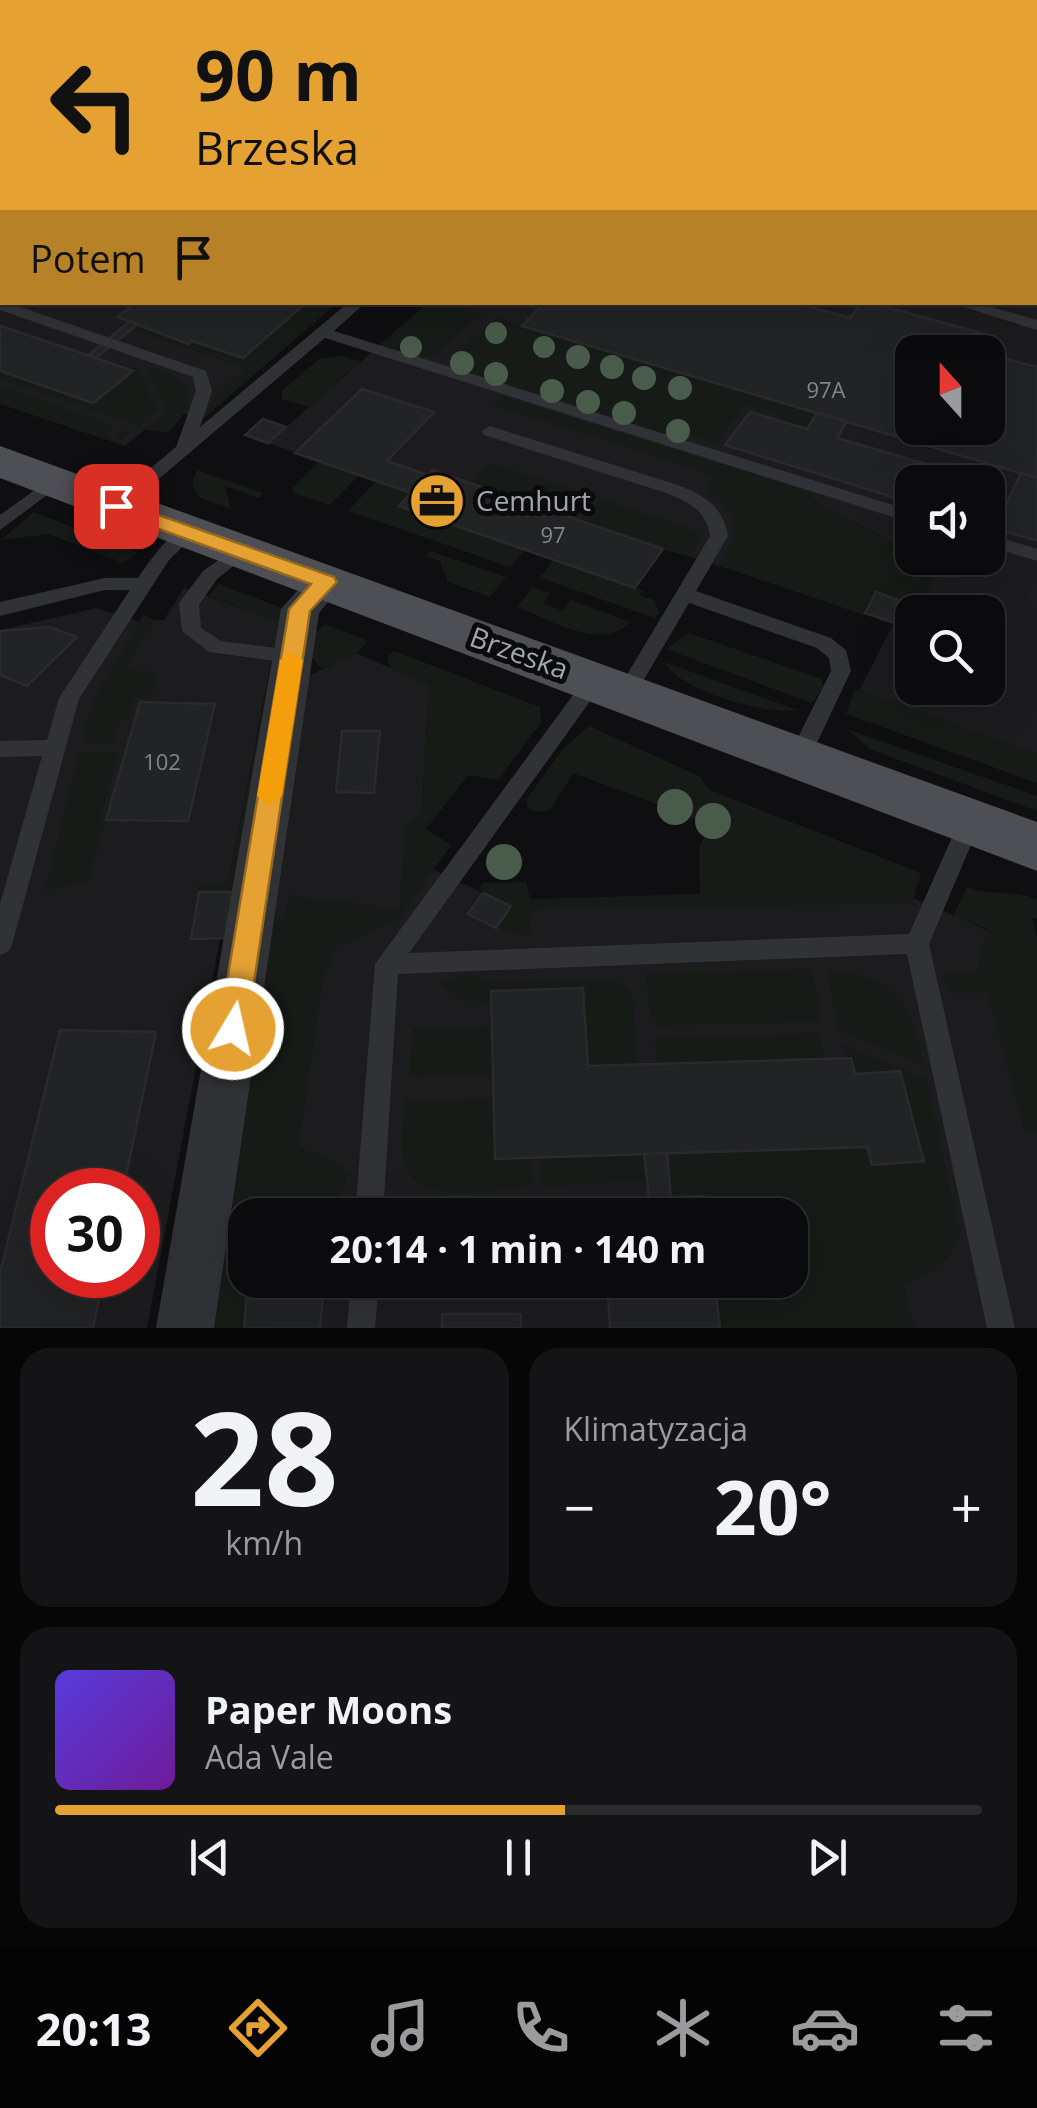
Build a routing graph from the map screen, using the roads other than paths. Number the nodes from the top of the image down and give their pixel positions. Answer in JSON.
{"nodes":[{"id":1,"x":0,"y":305,"type":"edge"},
{"id":2,"x":356,"y":305,"type":"edge"},
{"id":3,"x":965,"y":305,"type":"edge"},
{"id":4,"x":1037,"y":326,"type":"edge"},
{"id":5,"x":324,"y":333,"type":"junction"},
{"id":6,"x":490,"y":431,"type":"dead end"},
{"id":7,"x":181,"y":455,"type":"junction"},
{"id":8,"x":0,"y":461,"type":"edge"},
{"id":9,"x":53,"y":482,"type":"junction"},
{"id":10,"x":116,"y":506,"type":"junction"},
{"id":11,"x":895,"y":512,"type":"edge"},
{"id":12,"x":0,"y":524,"type":"edge"},
{"id":13,"x":189,"y":532,"type":"junction"},
{"id":14,"x":1005,"y":546,"type":"edge"},
{"id":15,"x":240,"y":551,"type":"junction"},
{"id":16,"x":1037,"y":556,"type":"edge"},
{"id":17,"x":326,"y":582,"type":"junction"},
{"id":18,"x":144,"y":584,"type":"junction"},
{"id":19,"x":684,"y":594,"type":"junction"},
{"id":20,"x":0,"y":609,"type":"edge"},
{"id":21,"x":292,"y":656,"type":"junction"},
{"id":22,"x":610,"y":687,"type":"junction"},
{"id":23,"x":53,"y":748,"type":"junction"},
{"id":24,"x":0,"y":749,"type":"edge"},
{"id":25,"x":800,"y":758,"type":"junction"},
{"id":26,"x":970,"y":822,"type":"junction"},
{"id":27,"x":1037,"y":846,"type":"edge"},
{"id":28,"x":917,"y":944,"type":"junction"},
{"id":29,"x":0,"y":945,"type":"edge"},
{"id":30,"x":388,"y":964,"type":"junction"},
{"id":31,"x":370,"y":1198,"type":"edge"},
{"id":32,"x":363,"y":1298,"type":"edge"},
{"id":33,"x":185,"y":1328,"type":"edge"},
{"id":34,"x":361,"y":1328,"type":"edge"},
{"id":35,"x":1000,"y":1328,"type":"edge"}],
"edges":[{"from":1,"to":7,"type":"lane"},
{"from":2,"to":5,"type":"lane"},
{"from":3,"to":4,"type":"lane"},
{"from":5,"to":7,"type":"lane"},
{"from":5,"to":11,"type":"lane"},
{"from":6,"to":19,"type":"lane"},
{"from":7,"to":10,"type":"lane"},
{"from":8,"to":9,"type":"main road","name":"Brzeska"},
{"from":9,"to":10,"type":"main road","name":"Brzeska"},
{"from":9,"to":12,"type":"lane"},
{"from":10,"to":13,"type":"main road","name":"Brzeska"},
{"from":13,"to":15,"type":"main road","name":"Brzeska"},
{"from":13,"to":18,"type":"lane"},
{"from":14,"to":16,"type":"lane"},
{"from":15,"to":17,"type":"main road","name":"Brzeska"},
{"from":15,"to":21,"type":"lane"},
{"from":17,"to":21,"type":"street"},
{"from":17,"to":22,"type":"main road","name":"Brzeska"},
{"from":18,"to":20,"type":"lane"},
{"from":18,"to":23,"type":"lane"},
{"from":19,"to":22,"type":"lane"},
{"from":19,"to":25,"type":"lane"},
{"from":21,"to":33,"type":"street"},
{"from":22,"to":25,"type":"main road","name":"Brzeska"},
{"from":22,"to":30,"type":"lane"},
{"from":23,"to":24,"type":"lane"},
{"from":23,"to":29,"type":"lane"},
{"from":25,"to":26,"type":"main road","name":"Brzeska"},
{"from":26,"to":27,"type":"main road","name":"Brzeska"},
{"from":26,"to":28,"type":"lane"},
{"from":28,"to":30,"type":"lane"},
{"from":28,"to":35,"type":"lane"},
{"from":30,"to":31,"type":"lane"},
{"from":32,"to":34,"type":"lane"}]}
